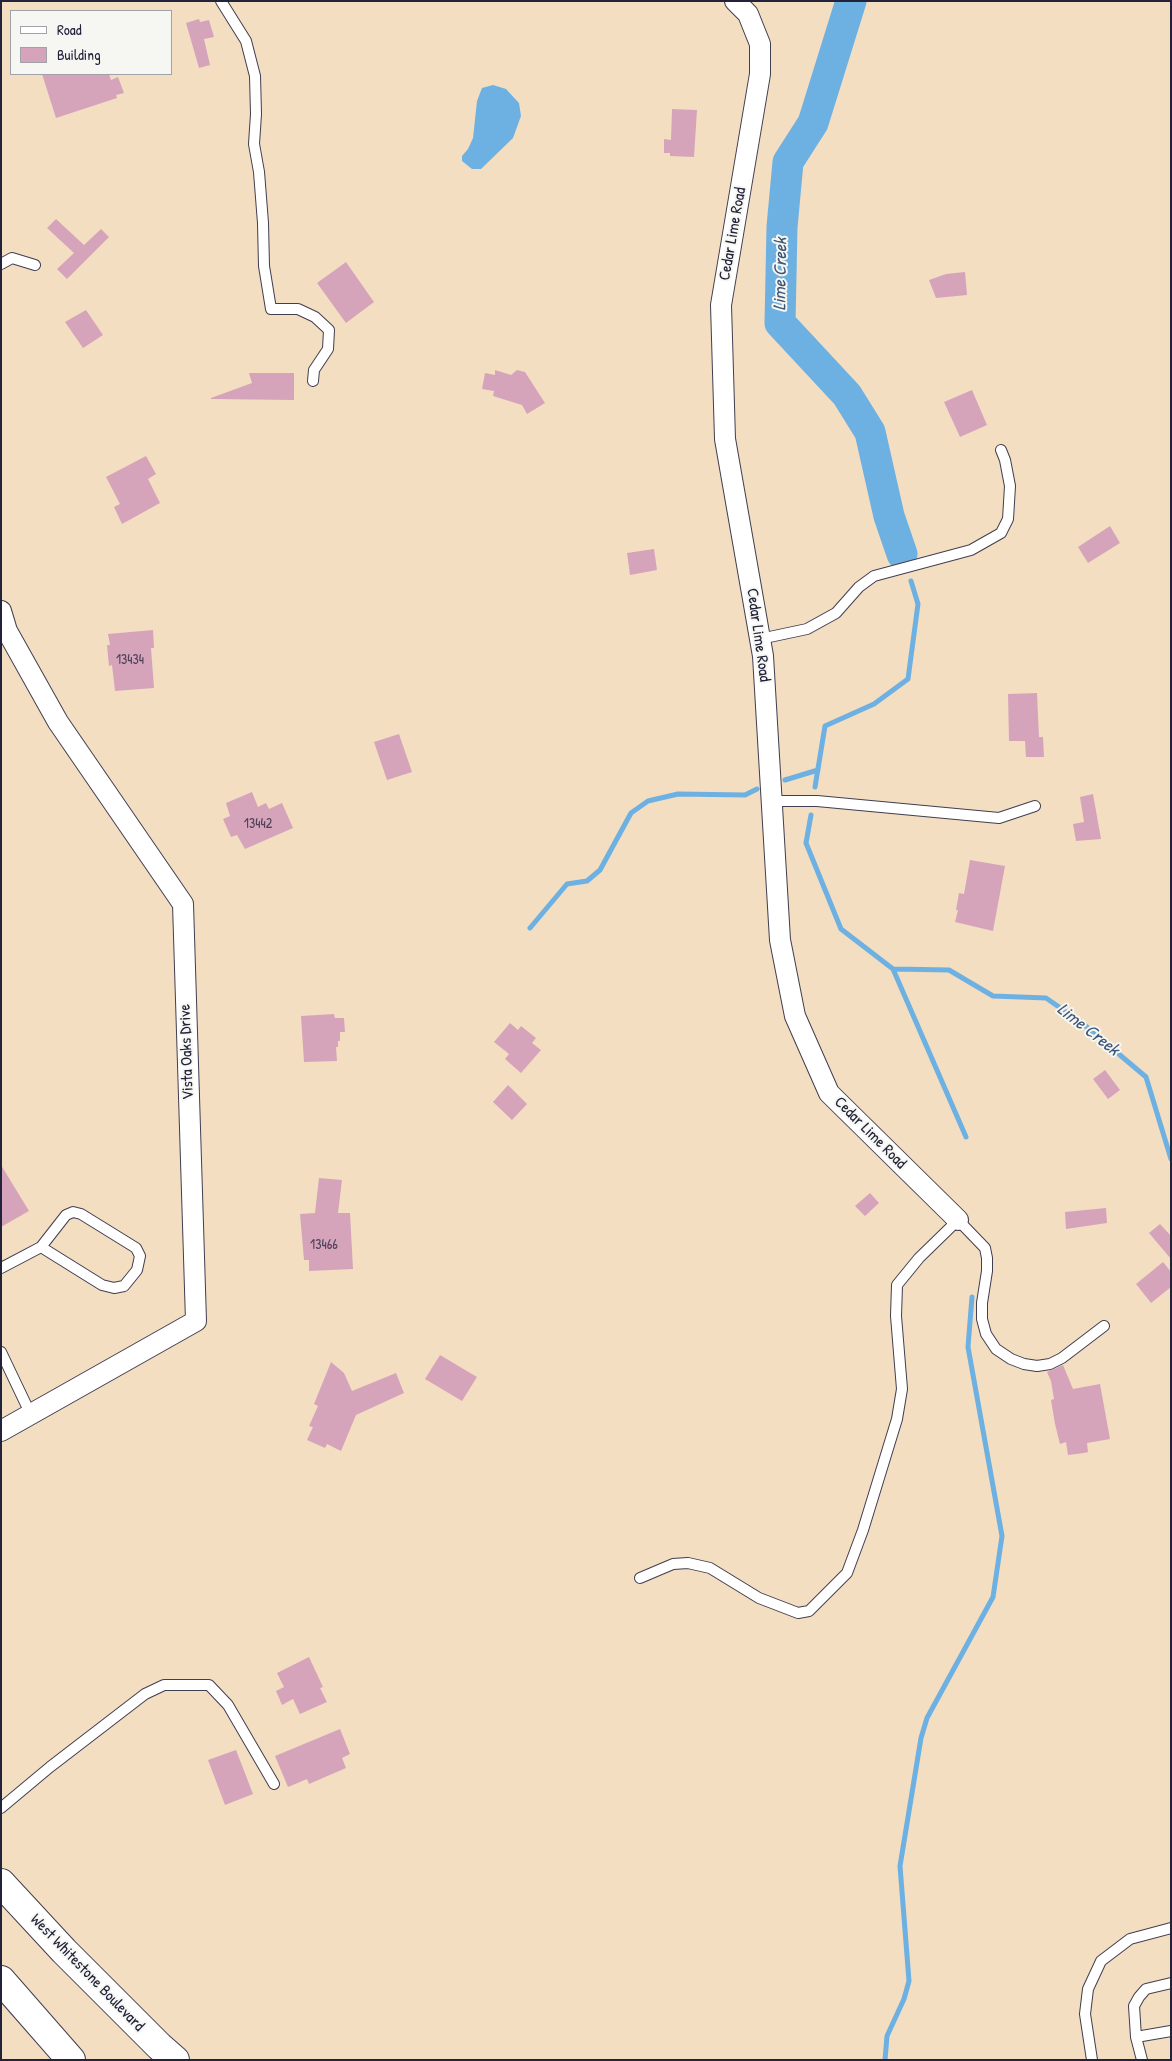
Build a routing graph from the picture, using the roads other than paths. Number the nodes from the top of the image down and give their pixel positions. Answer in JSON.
{"nodes":[{"id":1,"x":221,"y":1,"type":"edge"},
{"id":2,"x":735,"y":1,"type":"edge"},
{"id":3,"x":1,"y":264,"type":"edge"},
{"id":4,"x":35,"y":266,"type":"dead end"},
{"id":5,"x":313,"y":381,"type":"dead end"},
{"id":6,"x":1000,"y":450,"type":"dead end"},
{"id":7,"x":1,"y":611,"type":"edge"},
{"id":8,"x":760,"y":639,"type":"junction"},
{"id":9,"x":772,"y":801,"type":"junction"},
{"id":10,"x":1035,"y":806,"type":"dead end"},
{"id":11,"x":958,"y":1220,"type":"junction"},
{"id":12,"x":41,"y":1247,"type":"junction"},
{"id":13,"x":1,"y":1268,"type":"edge"},
{"id":14,"x":1104,"y":1326,"type":"dead end"},
{"id":15,"x":1,"y":1352,"type":"edge"},
{"id":16,"x":31,"y":1415,"type":"junction"},
{"id":17,"x":1,"y":1431,"type":"edge"},
{"id":18,"x":640,"y":1578,"type":"dead end"},
{"id":19,"x":274,"y":1784,"type":"dead end"},
{"id":20,"x":1,"y":1808,"type":"edge"},
{"id":21,"x":1,"y":1883,"type":"edge"},
{"id":22,"x":1171,"y":1928,"type":"edge"},
{"id":23,"x":1,"y":1980,"type":"edge"},
{"id":24,"x":1171,"y":1983,"type":"edge"},
{"id":25,"x":1171,"y":2030,"type":"edge"},
{"id":26,"x":1136,"y":2037,"type":"junction"},
{"id":27,"x":71,"y":2060,"type":"edge"},
{"id":28,"x":175,"y":2060,"type":"edge"},
{"id":29,"x":1092,"y":2060,"type":"edge"},
{"id":30,"x":1142,"y":2060,"type":"edge"}],
"edges":[{"from":1,"to":5,"type":"lane"},
{"from":2,"to":8,"type":"street","name":"Cedar Lime Road"},
{"from":3,"to":4,"type":"lane"},
{"from":6,"to":8,"type":"lane"},
{"from":7,"to":16,"type":"street","name":"Vista Oaks Drive"},
{"from":8,"to":9,"type":"street","name":"Cedar Lime Road"},
{"from":9,"to":10,"type":"lane"},
{"from":9,"to":11,"type":"street","name":"Cedar Lime Road"},
{"from":11,"to":14,"type":"lane"},
{"from":11,"to":18,"type":"lane"},
{"from":12,"to":12,"type":"lane"},
{"from":12,"to":13,"type":"lane"},
{"from":15,"to":16,"type":"lane"},
{"from":16,"to":17,"type":"street","name":"Vista Oaks Drive"},
{"from":19,"to":20,"type":"lane"},
{"from":21,"to":28,"type":"main road","name":"West Whitestone Boulevard"},
{"from":22,"to":29,"type":"lane"},
{"from":23,"to":27,"type":"main road"},
{"from":24,"to":26,"type":"lane"},
{"from":25,"to":26,"type":"lane"},
{"from":26,"to":30,"type":"lane"}]}
